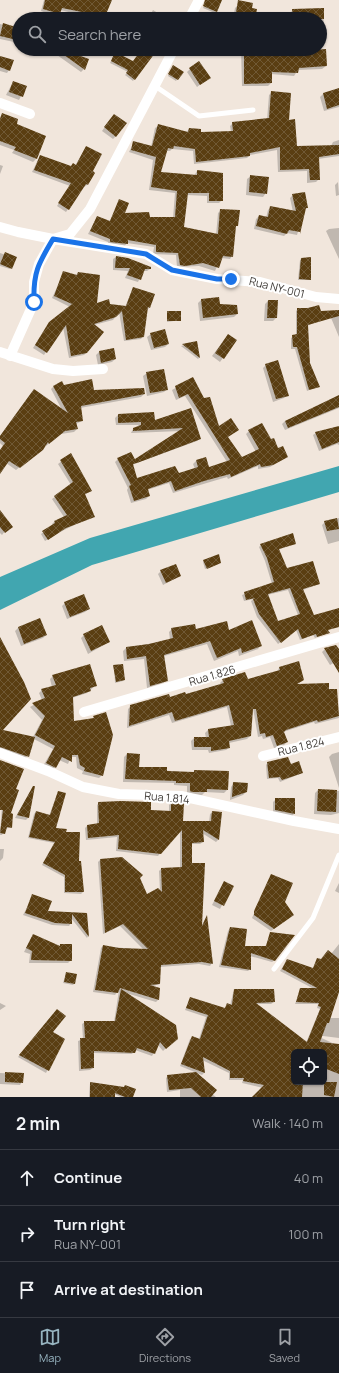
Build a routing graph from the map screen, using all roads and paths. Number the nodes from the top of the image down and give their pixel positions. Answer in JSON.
{"nodes":[{"id":1,"x":199,"y":0,"type":"edge"},
{"id":2,"x":193,"y":12,"type":"edge"},
{"id":3,"x":170,"y":56,"type":"edge"},
{"id":4,"x":155,"y":86,"type":"junction"},
{"id":5,"x":0,"y":103,"type":"edge"},
{"id":6,"x":253,"y":110,"type":"dead end"},
{"id":7,"x":30,"y":114,"type":"dead end"},
{"id":8,"x":0,"y":227,"type":"edge"},
{"id":9,"x":53,"y":239,"type":"junction"},
{"id":10,"x":339,"y":299,"type":"edge"},
{"id":11,"x":5,"y":354,"type":"edge"},
{"id":12,"x":103,"y":369,"type":"dead end"},
{"id":13,"x":339,"y":638,"type":"edge"},
{"id":14,"x":84,"y":712,"type":"dead end"},
{"id":15,"x":339,"y":736,"type":"edge"},
{"id":16,"x":0,"y":753,"type":"edge"},
{"id":17,"x":263,"y":756,"type":"dead end"},
{"id":18,"x":339,"y":830,"type":"edge"},
{"id":19,"x":339,"y":855,"type":"edge"},
{"id":20,"x":274,"y":969,"type":"dead end"}],
"edges":[{"from":1,"to":2,"type":"street"},
{"from":3,"to":4,"type":"street"},
{"from":4,"to":6,"type":"lane"},
{"from":4,"to":9,"type":"street"},
{"from":5,"to":7,"type":"street"},
{"from":8,"to":9,"type":"street","name":"Rua NY-001"},
{"from":9,"to":10,"type":"street","name":"Rua NY-001"},
{"from":9,"to":11,"type":"street"},
{"from":11,"to":12,"type":"street"},
{"from":13,"to":14,"type":"street","name":"Rua 1.826"},
{"from":15,"to":17,"type":"street","name":"Rua 1.824"},
{"from":16,"to":18,"type":"street","name":"Rua 1.814"},
{"from":19,"to":20,"type":"lane"}]}
